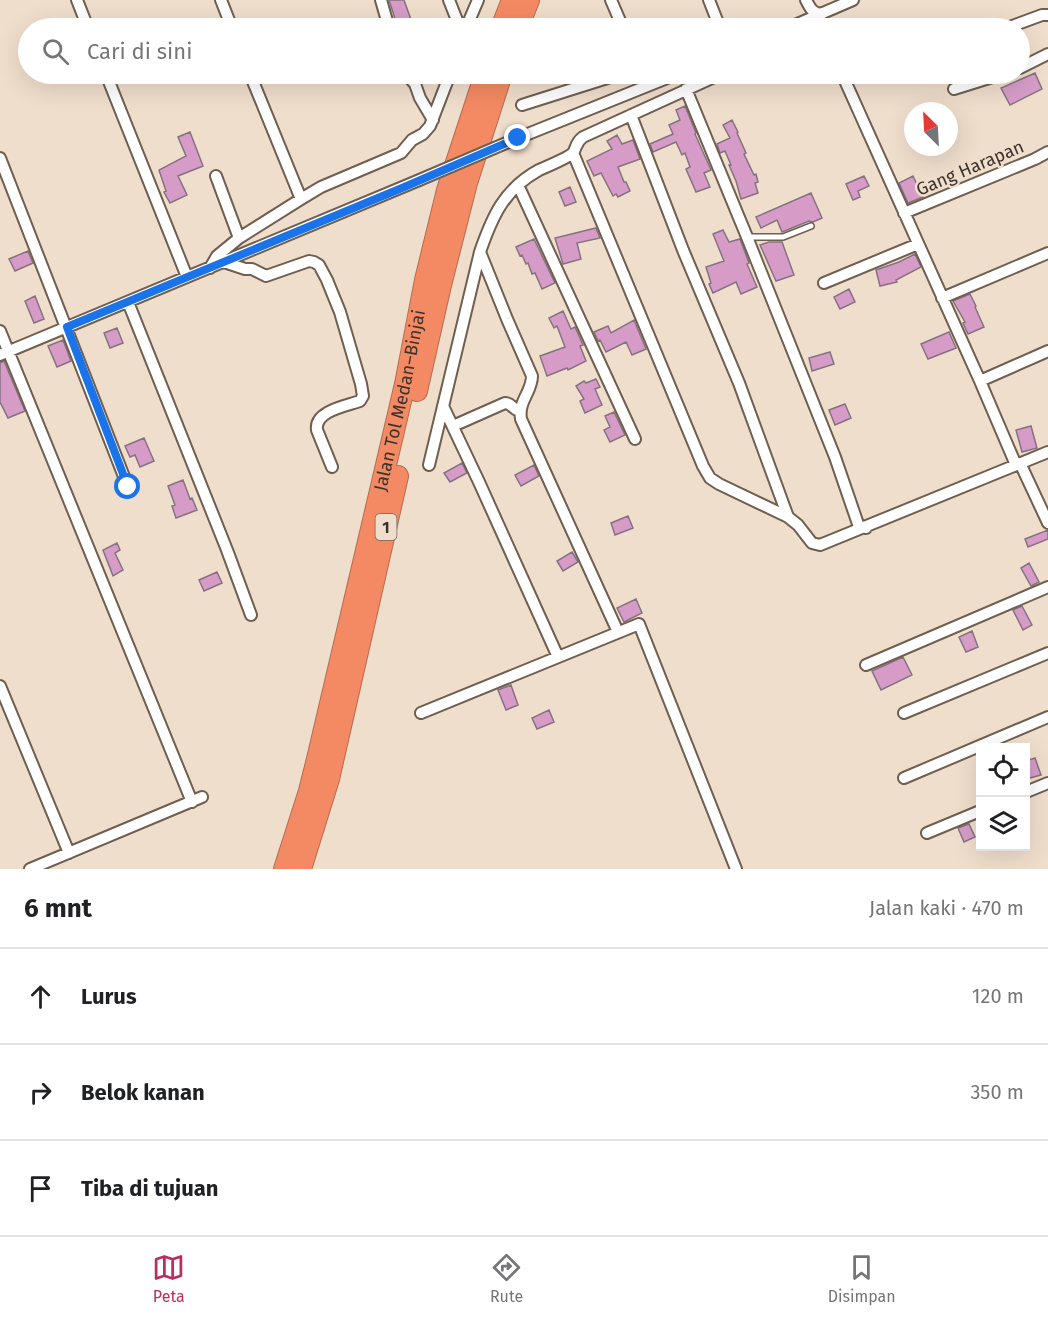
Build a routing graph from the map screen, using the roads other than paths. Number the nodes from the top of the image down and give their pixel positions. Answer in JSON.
{"nodes":[{"id":1,"x":77,"y":0,"type":"edge"},
{"id":2,"x":220,"y":0,"type":"edge"},
{"id":3,"x":381,"y":0,"type":"edge"},
{"id":4,"x":449,"y":0,"type":"edge"},
{"id":5,"x":478,"y":0,"type":"edge"},
{"id":6,"x":512,"y":0,"type":"edge"},
{"id":7,"x":529,"y":0,"type":"edge"},
{"id":8,"x":611,"y":0,"type":"edge"},
{"id":9,"x":709,"y":0,"type":"edge"},
{"id":10,"x":806,"y":0,"type":"edge"},
{"id":11,"x":853,"y":0,"type":"edge"},
{"id":12,"x":820,"y":15,"type":"junction"},
{"id":13,"x":1048,"y":15,"type":"edge"},
{"id":14,"x":84,"y":18,"type":"edge"},
{"id":15,"x":228,"y":18,"type":"edge"},
{"id":16,"x":386,"y":18,"type":"edge"},
{"id":17,"x":456,"y":18,"type":"edge"},
{"id":18,"x":470,"y":18,"type":"edge"},
{"id":19,"x":505,"y":18,"type":"edge"},
{"id":20,"x":522,"y":18,"type":"edge"},
{"id":21,"x":619,"y":18,"type":"edge"},
{"id":22,"x":716,"y":18,"type":"edge"},
{"id":23,"x":813,"y":18,"type":"edge"},
{"id":24,"x":820,"y":18,"type":"edge"},
{"id":25,"x":1030,"y":19,"type":"edge"},
{"id":26,"x":1048,"y":54,"type":"edge"},
{"id":27,"x":1030,"y":63,"type":"edge"},
{"id":28,"x":110,"y":84,"type":"edge"},
{"id":29,"x":254,"y":84,"type":"edge"},
{"id":30,"x":415,"y":84,"type":"edge"},
{"id":31,"x":446,"y":84,"type":"edge"},
{"id":32,"x":482,"y":84,"type":"edge"},
{"id":33,"x":499,"y":84,"type":"edge"},
{"id":34,"x":588,"y":84,"type":"edge"},
{"id":35,"x":652,"y":84,"type":"edge"},
{"id":36,"x":700,"y":84,"type":"edge"},
{"id":37,"x":846,"y":84,"type":"edge"},
{"id":38,"x":970,"y":84,"type":"edge"},
{"id":39,"x":686,"y":89,"type":"junction"},
{"id":40,"x":954,"y":89,"type":"dead end"},
{"id":41,"x":522,"y":105,"type":"dead end"},
{"id":42,"x":631,"y":115,"type":"junction"},
{"id":43,"x":433,"y":120,"type":"junction"},
{"id":44,"x":1048,"y":152,"type":"edge"},
{"id":45,"x":573,"y":153,"type":"junction"},
{"id":46,"x":0,"y":158,"type":"edge"},
{"id":47,"x":216,"y":176,"type":"dead end"},
{"id":48,"x":518,"y":185,"type":"junction"},
{"id":49,"x":301,"y":199,"type":"junction"},
{"id":50,"x":904,"y":213,"type":"junction"},
{"id":51,"x":811,"y":226,"type":"dead end"},
{"id":52,"x":747,"y":237,"type":"junction"},
{"id":53,"x":239,"y":238,"type":"junction"},
{"id":54,"x":918,"y":244,"type":"junction"},
{"id":55,"x":480,"y":252,"type":"junction"},
{"id":56,"x":1048,"y":253,"type":"edge"},
{"id":57,"x":224,"y":262,"type":"junction"},
{"id":58,"x":210,"y":268,"type":"junction"},
{"id":59,"x":187,"y":277,"type":"junction"},
{"id":60,"x":824,"y":283,"type":"dead end"},
{"id":61,"x":942,"y":298,"type":"junction"},
{"id":62,"x":128,"y":302,"type":"junction"},
{"id":63,"x":67,"y":327,"type":"junction"},
{"id":64,"x":0,"y":331,"type":"edge"},
{"id":65,"x":1048,"y":351,"type":"edge"},
{"id":66,"x":4,"y":353,"type":"edge"},
{"id":67,"x":980,"y":381,"type":"junction"},
{"id":68,"x":443,"y":406,"type":"junction"},
{"id":69,"x":520,"y":411,"type":"junction"},
{"id":70,"x":453,"y":426,"type":"junction"},
{"id":71,"x":635,"y":439,"type":"dead end"},
{"id":72,"x":1048,"y":452,"type":"edge"},
{"id":73,"x":1018,"y":464,"type":"junction"},
{"id":74,"x":429,"y":465,"type":"dead end"},
{"id":75,"x":332,"y":467,"type":"dead end"},
{"id":76,"x":128,"y":487,"type":"dead end"},
{"id":77,"x":788,"y":517,"type":"junction"},
{"id":78,"x":1048,"y":523,"type":"edge"},
{"id":79,"x":866,"y":528,"type":"junction"},
{"id":80,"x":1048,"y":587,"type":"edge"},
{"id":81,"x":251,"y":615,"type":"dead end"},
{"id":82,"x":618,"y":632,"type":"junction"},
{"id":83,"x":1048,"y":653,"type":"edge"},
{"id":84,"x":558,"y":657,"type":"junction"},
{"id":85,"x":866,"y":665,"type":"dead end"},
{"id":86,"x":0,"y":687,"type":"edge"},
{"id":87,"x":421,"y":713,"type":"dead end"},
{"id":88,"x":904,"y":713,"type":"dead end"},
{"id":89,"x":1048,"y":717,"type":"edge"},
{"id":90,"x":903,"y":778,"type":"dead end"},
{"id":91,"x":1048,"y":783,"type":"edge"},
{"id":92,"x":1030,"y":790,"type":"edge"},
{"id":93,"x":976,"y":813,"type":"edge"},
{"id":94,"x":927,"y":833,"type":"dead end"},
{"id":95,"x":69,"y":853,"type":"junction"},
{"id":96,"x":30,"y":869,"type":"edge"},
{"id":97,"x":285,"y":869,"type":"edge"},
{"id":98,"x":301,"y":869,"type":"edge"},
{"id":99,"x":736,"y":869,"type":"edge"}],
"edges":[{"from":1,"to":14,"type":"street"},
{"from":2,"to":15,"type":"street"},
{"from":3,"to":16,"type":"street"},
{"from":4,"to":17,"type":"street"},
{"from":5,"to":18,"type":"street"},
{"from":6,"to":19,"type":"highway"},
{"from":7,"to":20,"type":"highway"},
{"from":8,"to":21,"type":"street"},
{"from":9,"to":22,"type":"street"},
{"from":10,"to":12,"type":"street"},
{"from":11,"to":12,"type":"street"},
{"from":12,"to":23,"type":"street"},
{"from":12,"to":24,"type":"street"},
{"from":13,"to":25,"type":"street"},
{"from":26,"to":27,"type":"street"},
{"from":28,"to":59,"type":"street"},
{"from":29,"to":49,"type":"street"},
{"from":30,"to":43,"type":"street"},
{"from":31,"to":43,"type":"street"},
{"from":32,"to":97,"type":"highway","name":"Jalan Tol Medan–Binjai","number":"1"},
{"from":33,"to":98,"type":"highway","name":"Jalan Tol Medan–Binjai","number":"1"},
{"from":34,"to":41,"type":"street"},
{"from":35,"to":57,"type":"street","bridge":true},
{"from":36,"to":39,"type":"street"},
{"from":37,"to":50,"type":"street"},
{"from":38,"to":40,"type":"street"},
{"from":39,"to":42,"type":"street"},
{"from":39,"to":52,"type":"street"},
{"from":42,"to":45,"type":"street"},
{"from":42,"to":77,"type":"street"},
{"from":43,"to":49,"type":"street"},
{"from":44,"to":50,"type":"street","name":"Gang Harapan"},
{"from":45,"to":48,"type":"street"},
{"from":45,"to":77,"type":"street"},
{"from":46,"to":63,"type":"street"},
{"from":47,"to":53,"type":"street"},
{"from":48,"to":55,"type":"street"},
{"from":48,"to":71,"type":"street"},
{"from":49,"to":53,"type":"street"},
{"from":50,"to":54,"type":"street"},
{"from":51,"to":52,"type":"lane"},
{"from":52,"to":79,"type":"street"},
{"from":53,"to":58,"type":"street"},
{"from":54,"to":60,"type":"street"},
{"from":54,"to":61,"type":"street"},
{"from":55,"to":68,"type":"street"},
{"from":55,"to":69,"type":"street"},
{"from":56,"to":61,"type":"street"},
{"from":57,"to":58,"type":"street"},
{"from":57,"to":75,"type":"street"},
{"from":58,"to":59,"type":"street"},
{"from":59,"to":62,"type":"street"},
{"from":61,"to":67,"type":"street"},
{"from":62,"to":63,"type":"street"},
{"from":62,"to":81,"type":"street"},
{"from":63,"to":66,"type":"street"},
{"from":63,"to":76,"type":"street"},
{"from":64,"to":66,"type":"street"},
{"from":65,"to":67,"type":"street"},
{"from":66,"to":95,"type":"street"},
{"from":67,"to":73,"type":"street"},
{"from":68,"to":70,"type":"street"},
{"from":68,"to":74,"type":"street"},
{"from":69,"to":70,"type":"street"},
{"from":69,"to":82,"type":"street"},
{"from":70,"to":84,"type":"street"},
{"from":72,"to":73,"type":"street"},
{"from":73,"to":78,"type":"street"},
{"from":73,"to":79,"type":"street"},
{"from":77,"to":79,"type":"street"},
{"from":80,"to":85,"type":"street"},
{"from":82,"to":84,"type":"street"},
{"from":82,"to":99,"type":"street"},
{"from":83,"to":88,"type":"street"},
{"from":84,"to":87,"type":"street"},
{"from":86,"to":95,"type":"street"},
{"from":89,"to":90,"type":"street"},
{"from":91,"to":92,"type":"street"},
{"from":93,"to":94,"type":"street"},
{"from":95,"to":96,"type":"street"}]}
